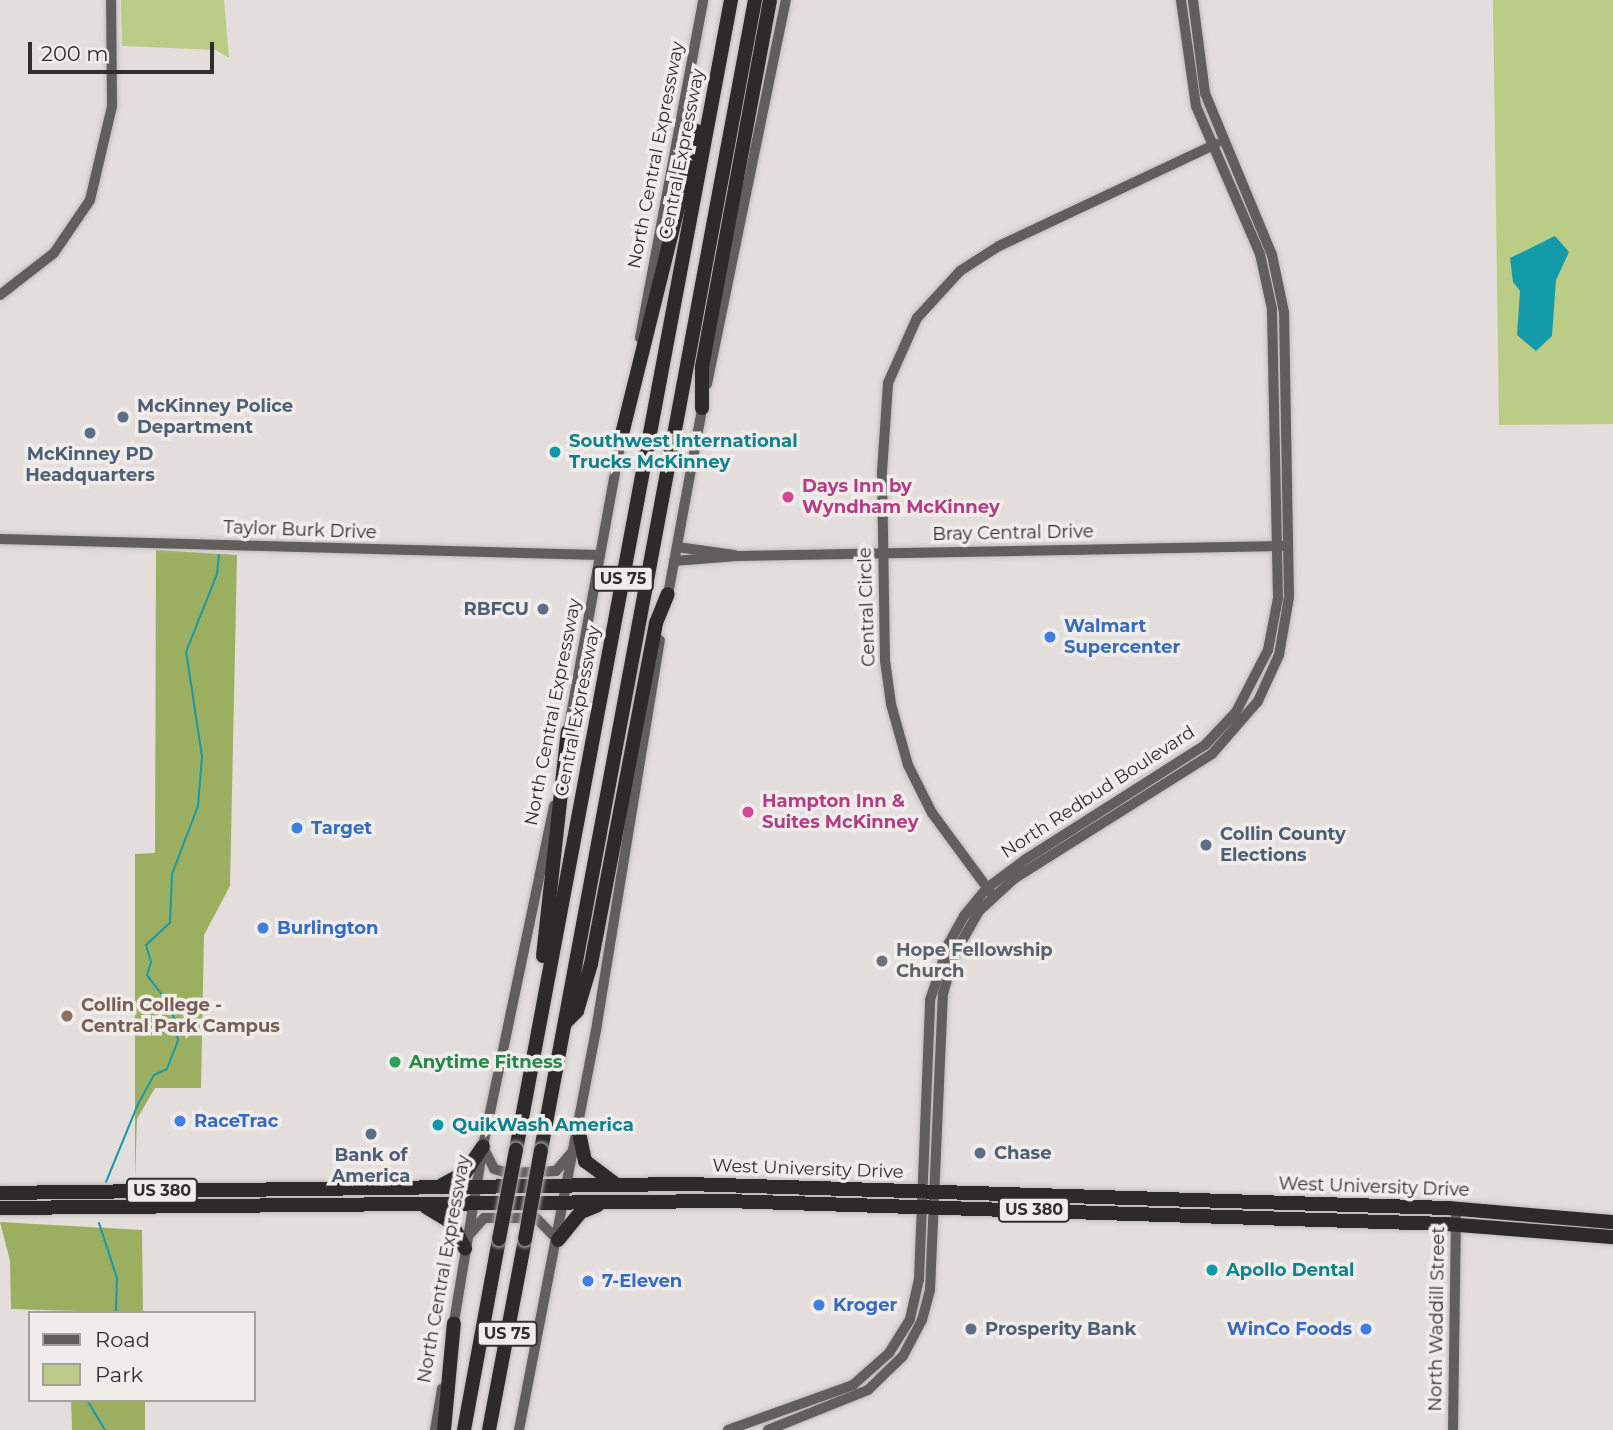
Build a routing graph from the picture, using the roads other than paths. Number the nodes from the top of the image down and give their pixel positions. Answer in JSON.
{"nodes":[{"id":1,"x":111,"y":0,"type":"edge"},
{"id":2,"x":703,"y":0,"type":"edge"},
{"id":3,"x":755,"y":0,"type":"edge"},
{"id":4,"x":770,"y":0,"type":"edge"},
{"id":5,"x":780,"y":0,"type":"edge"},
{"id":6,"x":786,"y":0,"type":"edge"},
{"id":7,"x":1181,"y":0,"type":"edge"},
{"id":8,"x":1193,"y":0,"type":"edge"},
{"id":9,"x":730,"y":4,"type":"edge"},
{"id":10,"x":779,"y":33,"type":"junction"},
{"id":11,"x":1221,"y":141,"type":"junction"},
{"id":12,"x":1210,"y":147,"type":"junction"},
{"id":13,"x":1274,"y":281,"type":"junction"},
{"id":14,"x":0,"y":295,"type":"edge"},
{"id":15,"x":702,"y":408,"type":"junction"},
{"id":16,"x":622,"y":434,"type":"junction"},
{"id":17,"x":0,"y":539,"type":"edge"},
{"id":18,"x":1283,"y":546,"type":"junction"},
{"id":19,"x":677,"y":547,"type":"junction"},
{"id":20,"x":883,"y":552,"type":"junction"},
{"id":21,"x":600,"y":555,"type":"junction"},
{"id":22,"x":737,"y":555,"type":"junction"},
{"id":23,"x":674,"y":561,"type":"junction"},
{"id":24,"x":668,"y":594,"type":"junction"},
{"id":25,"x":568,"y":731,"type":"junction"},
{"id":26,"x":990,"y":891,"type":"junction"},
{"id":27,"x":934,"y":1019,"type":"junction"},
{"id":28,"x":565,"y":1023,"type":"junction"},
{"id":29,"x":532,"y":1063,"type":"junction"},
{"id":30,"x":923,"y":1107,"type":"junction"},
{"id":31,"x":578,"y":1128,"type":"junction"},
{"id":32,"x":483,"y":1146,"type":"junction"},
{"id":33,"x":575,"y":1146,"type":"junction"},
{"id":34,"x":937,"y":1153,"type":"junction"},
{"id":35,"x":617,"y":1184,"type":"junction"},
{"id":36,"x":568,"y":1185,"type":"junction"},
{"id":37,"x":476,"y":1187,"type":"junction"},
{"id":38,"x":323,"y":1188,"type":"junction"},
{"id":39,"x":436,"y":1188,"type":"junction"},
{"id":40,"x":936,"y":1192,"type":"junction"},
{"id":41,"x":0,"y":1193,"type":"edge"},
{"id":42,"x":920,"y":1199,"type":"junction"},
{"id":43,"x":606,"y":1201,"type":"junction"},
{"id":44,"x":564,"y":1202,"type":"junction"},
{"id":45,"x":472,"y":1204,"type":"junction"},
{"id":46,"x":324,"y":1205,"type":"junction"},
{"id":47,"x":421,"y":1205,"type":"junction"},
{"id":48,"x":936,"y":1207,"type":"junction"},
{"id":49,"x":0,"y":1208,"type":"edge"},
{"id":50,"x":1456,"y":1209,"type":"junction"},
{"id":51,"x":1613,"y":1222,"type":"edge"},
{"id":52,"x":1455,"y":1224,"type":"junction"},
{"id":53,"x":1613,"y":1237,"type":"edge"},
{"id":54,"x":558,"y":1240,"type":"junction"},
{"id":55,"x":465,"y":1248,"type":"junction"},
{"id":56,"x":454,"y":1323,"type":"junction"},
{"id":57,"x":435,"y":1430,"type":"edge"},
{"id":58,"x":444,"y":1430,"type":"edge"},
{"id":59,"x":464,"y":1430,"type":"edge"},
{"id":60,"x":489,"y":1430,"type":"edge"},
{"id":61,"x":519,"y":1430,"type":"edge"},
{"id":62,"x":728,"y":1430,"type":"edge"},
{"id":63,"x":768,"y":1430,"type":"edge"},
{"id":64,"x":1453,"y":1430,"type":"edge"}],
"edges":[{"from":1,"to":14,"type":"street"},
{"from":2,"to":16,"type":"street","name":"North Central Expressway"},
{"from":3,"to":28,"type":"highway","number":"US 75"},
{"from":4,"to":15,"type":"highway"},
{"from":5,"to":10,"type":"street"},
{"from":6,"to":10,"type":"street"},
{"from":7,"to":12,"type":"street","name":"North Redbud Boulevard"},
{"from":8,"to":11,"type":"street","name":"North Redbud Boulevard"},
{"from":9,"to":16,"type":"highway"},
{"from":9,"to":29,"type":"highway","name":"Central Expressway","number":"US 75"},
{"from":10,"to":15,"type":"street"},
{"from":11,"to":12,"type":"street","name":"Central Circle"},
{"from":11,"to":13,"type":"street","name":"North Redbud Boulevard"},
{"from":12,"to":13,"type":"street","name":"North Redbud Boulevard"},
{"from":12,"to":20,"type":"street","name":"Central Circle"},
{"from":13,"to":18,"type":"street","name":"North Redbud Boulevard"},
{"from":15,"to":19,"type":"street"},
{"from":16,"to":21,"type":"street","name":"North Central Expressway"},
{"from":17,"to":21,"type":"street","name":"Taylor Burk Drive"},
{"from":18,"to":20,"type":"street","name":"Bray Central Drive"},
{"from":18,"to":26,"type":"street","name":"North Redbud Boulevard"},
{"from":19,"to":22,"type":"street","name":"Bray Central Drive"},
{"from":19,"to":23,"type":"street"},
{"from":20,"to":22,"type":"street","name":"Bray Central Drive"},
{"from":20,"to":26,"type":"street","name":"Central Circle"},
{"from":21,"to":25,"type":"street","name":"North Central Expressway"},
{"from":22,"to":23,"type":"street","name":"Bray Central Drive"},
{"from":23,"to":24,"type":"street"},
{"from":24,"to":28,"type":"highway"},
{"from":24,"to":31,"type":"street"},
{"from":25,"to":29,"type":"highway"},
{"from":25,"to":32,"type":"street","name":"North Central Expressway"},
{"from":26,"to":27,"type":"street","name":"North Redbud Boulevard"},
{"from":27,"to":30,"type":"street","name":"North Redbud Boulevard"},
{"from":27,"to":34,"type":"street","name":"North Redbud Boulevard"},
{"from":28,"to":60,"type":"highway","number":"US 75","bridge":true},
{"from":29,"to":59,"type":"highway","name":"Central Expressway","number":"US 75","bridge":true},
{"from":30,"to":34,"type":"street"},
{"from":30,"to":42,"type":"street","name":"North Redbud Boulevard"},
{"from":31,"to":33,"type":"street"},
{"from":31,"to":35,"type":"highway"},
{"from":32,"to":33,"type":"street"},
{"from":32,"to":37,"type":"street","name":"North Central Expressway"},
{"from":32,"to":39,"type":"highway"},
{"from":33,"to":36,"type":"street"},
{"from":34,"to":40,"type":"street","name":"North Redbud Boulevard"},
{"from":35,"to":36,"type":"highway","name":"West University Drive","number":"US 380"},
{"from":35,"to":42,"type":"highway","name":"West University Drive","number":"US 380"},
{"from":36,"to":37,"type":"highway","name":"West University Drive","number":"US 380"},
{"from":36,"to":44,"type":"street"},
{"from":37,"to":39,"type":"highway","name":"West University Drive","number":"US 380"},
{"from":37,"to":45,"type":"street","name":"North Central Expressway"},
{"from":38,"to":39,"type":"highway","name":"West University Drive","number":"US 380"},
{"from":38,"to":41,"type":"highway","name":"West University Drive","number":"US 380"},
{"from":38,"to":46,"type":"highway"},
{"from":40,"to":42,"type":"highway","name":"West University Drive","number":"US 380"},
{"from":40,"to":48,"type":"street","name":"North Redbud Boulevard"},
{"from":40,"to":50,"type":"highway","name":"West University Drive","number":"US 380"},
{"from":42,"to":43,"type":"highway","name":"West University Drive","number":"US 380"},
{"from":42,"to":48,"type":"highway","name":"West University Drive","number":"US 380"},
{"from":42,"to":62,"type":"street","name":"North Redbud Boulevard"},
{"from":43,"to":44,"type":"highway","name":"West University Drive","number":"US 380"},
{"from":43,"to":54,"type":"highway"},
{"from":44,"to":45,"type":"highway","name":"West University Drive","number":"US 380"},
{"from":44,"to":54,"type":"street"},
{"from":45,"to":47,"type":"highway","name":"West University Drive","number":"US 380"},
{"from":45,"to":55,"type":"street","name":"North Central Expressway"},
{"from":46,"to":47,"type":"highway","name":"West University Drive","number":"US 380"},
{"from":46,"to":49,"type":"highway","name":"West University Drive","number":"US 380"},
{"from":47,"to":55,"type":"highway"},
{"from":48,"to":52,"type":"highway","name":"West University Drive","number":"US 380"},
{"from":48,"to":63,"type":"street","name":"North Redbud Boulevard"},
{"from":50,"to":51,"type":"highway","name":"West University Drive","number":"US 380"},
{"from":50,"to":52,"type":"street","name":"North Waddill Street"},
{"from":52,"to":53,"type":"highway","name":"West University Drive","number":"US 380"},
{"from":52,"to":64,"type":"street","name":"North Waddill Street"},
{"from":54,"to":55,"type":"street"},
{"from":54,"to":61,"type":"street"},
{"from":55,"to":56,"type":"street","name":"North Central Expressway"},
{"from":56,"to":57,"type":"street","name":"North Central Expressway"},
{"from":56,"to":58,"type":"highway"}]}
